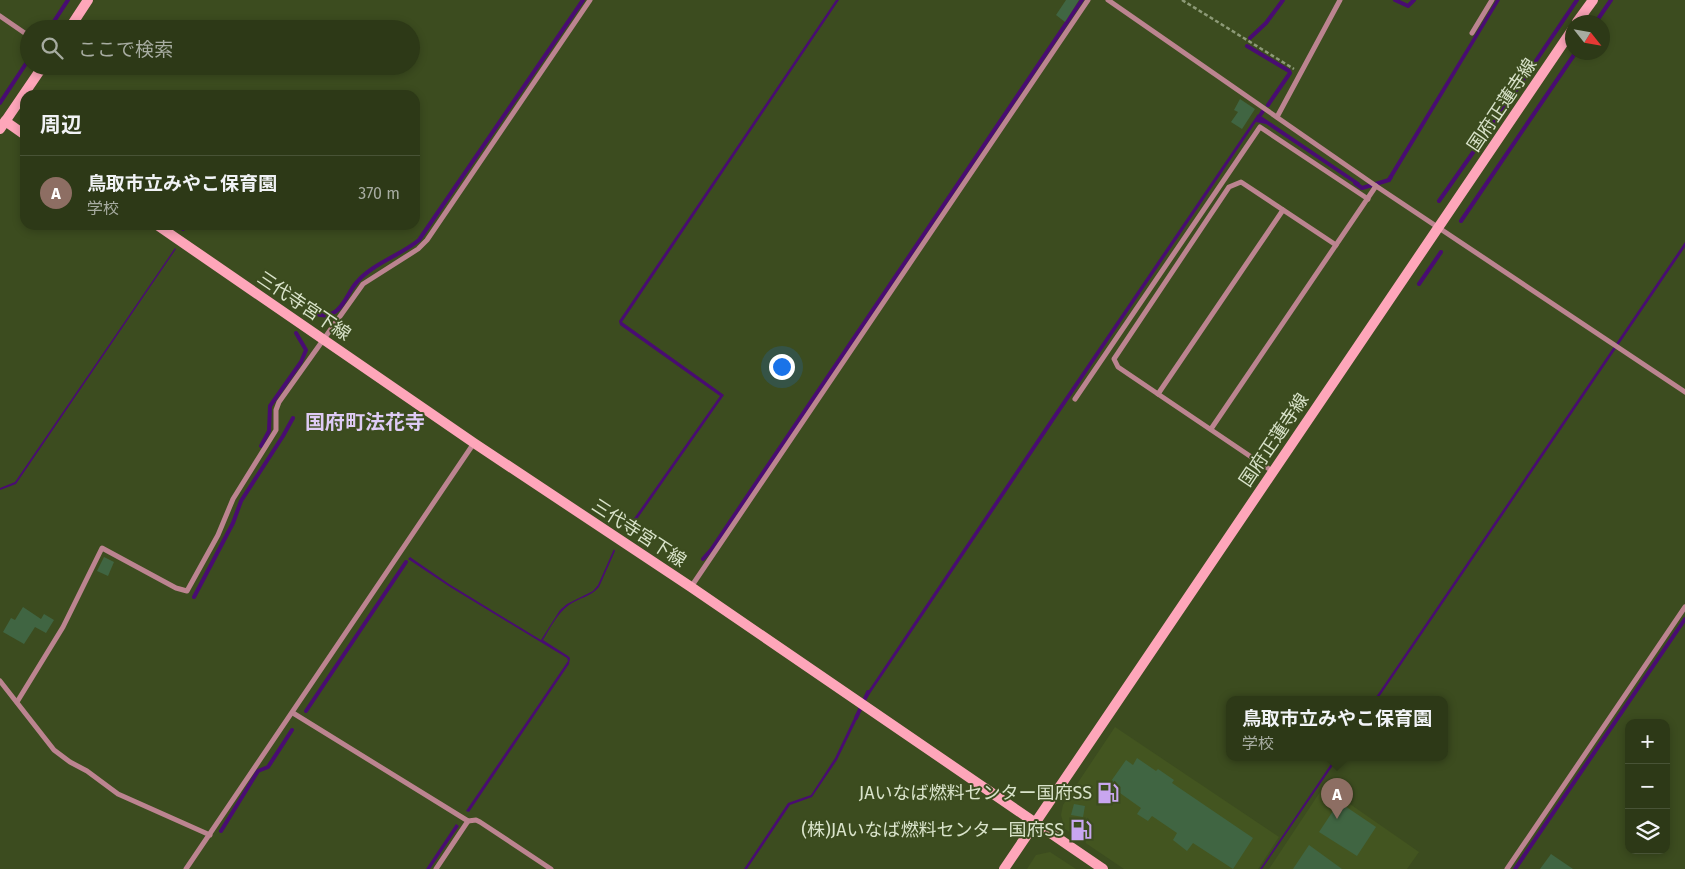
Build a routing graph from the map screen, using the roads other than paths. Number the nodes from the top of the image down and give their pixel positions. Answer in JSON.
{"nodes":[{"id":1,"x":88,"y":0,"type":"edge"},
{"id":2,"x":590,"y":0,"type":"edge"},
{"id":3,"x":1088,"y":0,"type":"edge"},
{"id":4,"x":1108,"y":0,"type":"edge"},
{"id":5,"x":1340,"y":0,"type":"edge"},
{"id":6,"x":1492,"y":0,"type":"edge"},
{"id":7,"x":1593,"y":0,"type":"edge"},
{"id":8,"x":1582,"y":15,"type":"edge"},
{"id":9,"x":0,"y":16,"type":"edge"},
{"id":10,"x":75,"y":20,"type":"edge"},
{"id":11,"x":20,"y":30,"type":"edge"},
{"id":12,"x":1472,"y":33,"type":"dead end"},
{"id":13,"x":1565,"y":40,"type":"edge"},
{"id":14,"x":37,"y":75,"type":"edge"},
{"id":15,"x":26,"y":90,"type":"edge"},
{"id":16,"x":20,"y":99,"type":"edge"},
{"id":17,"x":1277,"y":117,"type":"junction"},
{"id":18,"x":2,"y":123,"type":"edge"},
{"id":19,"x":20,"y":132,"type":"edge"},
{"id":20,"x":1376,"y":186,"type":"junction"},
{"id":21,"x":1368,"y":199,"type":"junction"},
{"id":22,"x":1283,"y":210,"type":"junction"},
{"id":23,"x":1438,"y":227,"type":"junction"},
{"id":24,"x":164,"y":230,"type":"edge"},
{"id":25,"x":1336,"y":245,"type":"junction"},
{"id":26,"x":323,"y":339,"type":"junction"},
{"id":27,"x":1685,"y":392,"type":"edge"},
{"id":28,"x":1158,"y":394,"type":"junction"},
{"id":29,"x":1075,"y":398,"type":"dead end"},
{"id":30,"x":1211,"y":429,"type":"junction"},
{"id":31,"x":474,"y":443,"type":"junction"},
{"id":32,"x":1272,"y":471,"type":"junction"},
{"id":33,"x":691,"y":587,"type":"junction"},
{"id":34,"x":1685,"y":607,"type":"edge"},
{"id":35,"x":0,"y":681,"type":"edge"},
{"id":36,"x":17,"y":702,"type":"junction"},
{"id":37,"x":293,"y":713,"type":"junction"},
{"id":38,"x":468,"y":821,"type":"junction"},
{"id":39,"x":1035,"y":824,"type":"junction"},
{"id":40,"x":210,"y":835,"type":"junction"},
{"id":41,"x":186,"y":869,"type":"edge"},
{"id":42,"x":436,"y":869,"type":"edge"},
{"id":43,"x":551,"y":869,"type":"edge"},
{"id":44,"x":1004,"y":869,"type":"edge"},
{"id":45,"x":1103,"y":869,"type":"edge"},
{"id":46,"x":1507,"y":869,"type":"edge"}],
"edges":[{"from":1,"to":10,"type":"main road"},
{"from":2,"to":26,"type":"street"},
{"from":3,"to":33,"type":"street"},
{"from":4,"to":17,"type":"street"},
{"from":5,"to":17,"type":"street"},
{"from":6,"to":12,"type":"street"},
{"from":7,"to":8,"type":"main road"},
{"from":9,"to":11,"type":"street"},
{"from":13,"to":23,"type":"main road","name":"国府正蓮寺線"},
{"from":14,"to":15,"type":"main road"},
{"from":16,"to":18,"type":"main road"},
{"from":17,"to":20,"type":"street"},
{"from":18,"to":19,"type":"main road"},
{"from":20,"to":21,"type":"street"},
{"from":20,"to":23,"type":"street"},
{"from":21,"to":25,"type":"street"},
{"from":21,"to":29,"type":"street"},
{"from":22,"to":25,"type":"street"},
{"from":22,"to":28,"type":"street"},
{"from":22,"to":28,"type":"street"},
{"from":23,"to":27,"type":"street"},
{"from":23,"to":32,"type":"main road","name":"国府正蓮寺線"},
{"from":24,"to":26,"type":"main road","name":"三代寺宮下線"},
{"from":25,"to":30,"type":"street"},
{"from":26,"to":31,"type":"main road","name":"三代寺宮下線"},
{"from":26,"to":36,"type":"street"},
{"from":28,"to":30,"type":"street"},
{"from":30,"to":32,"type":"street"},
{"from":31,"to":33,"type":"main road","name":"三代寺宮下線"},
{"from":31,"to":37,"type":"street"},
{"from":32,"to":39,"type":"main road","name":"国府正蓮寺線"},
{"from":33,"to":39,"type":"main road","name":"三代寺宮下線"},
{"from":34,"to":46,"type":"street"},
{"from":35,"to":36,"type":"street"},
{"from":36,"to":40,"type":"street"},
{"from":37,"to":38,"type":"street"},
{"from":37,"to":40,"type":"street"},
{"from":38,"to":42,"type":"street"},
{"from":38,"to":43,"type":"street"},
{"from":39,"to":44,"type":"main road","name":"国府正蓮寺線"},
{"from":39,"to":45,"type":"main road","name":"三代寺宮下線"},
{"from":40,"to":41,"type":"street"}]}
